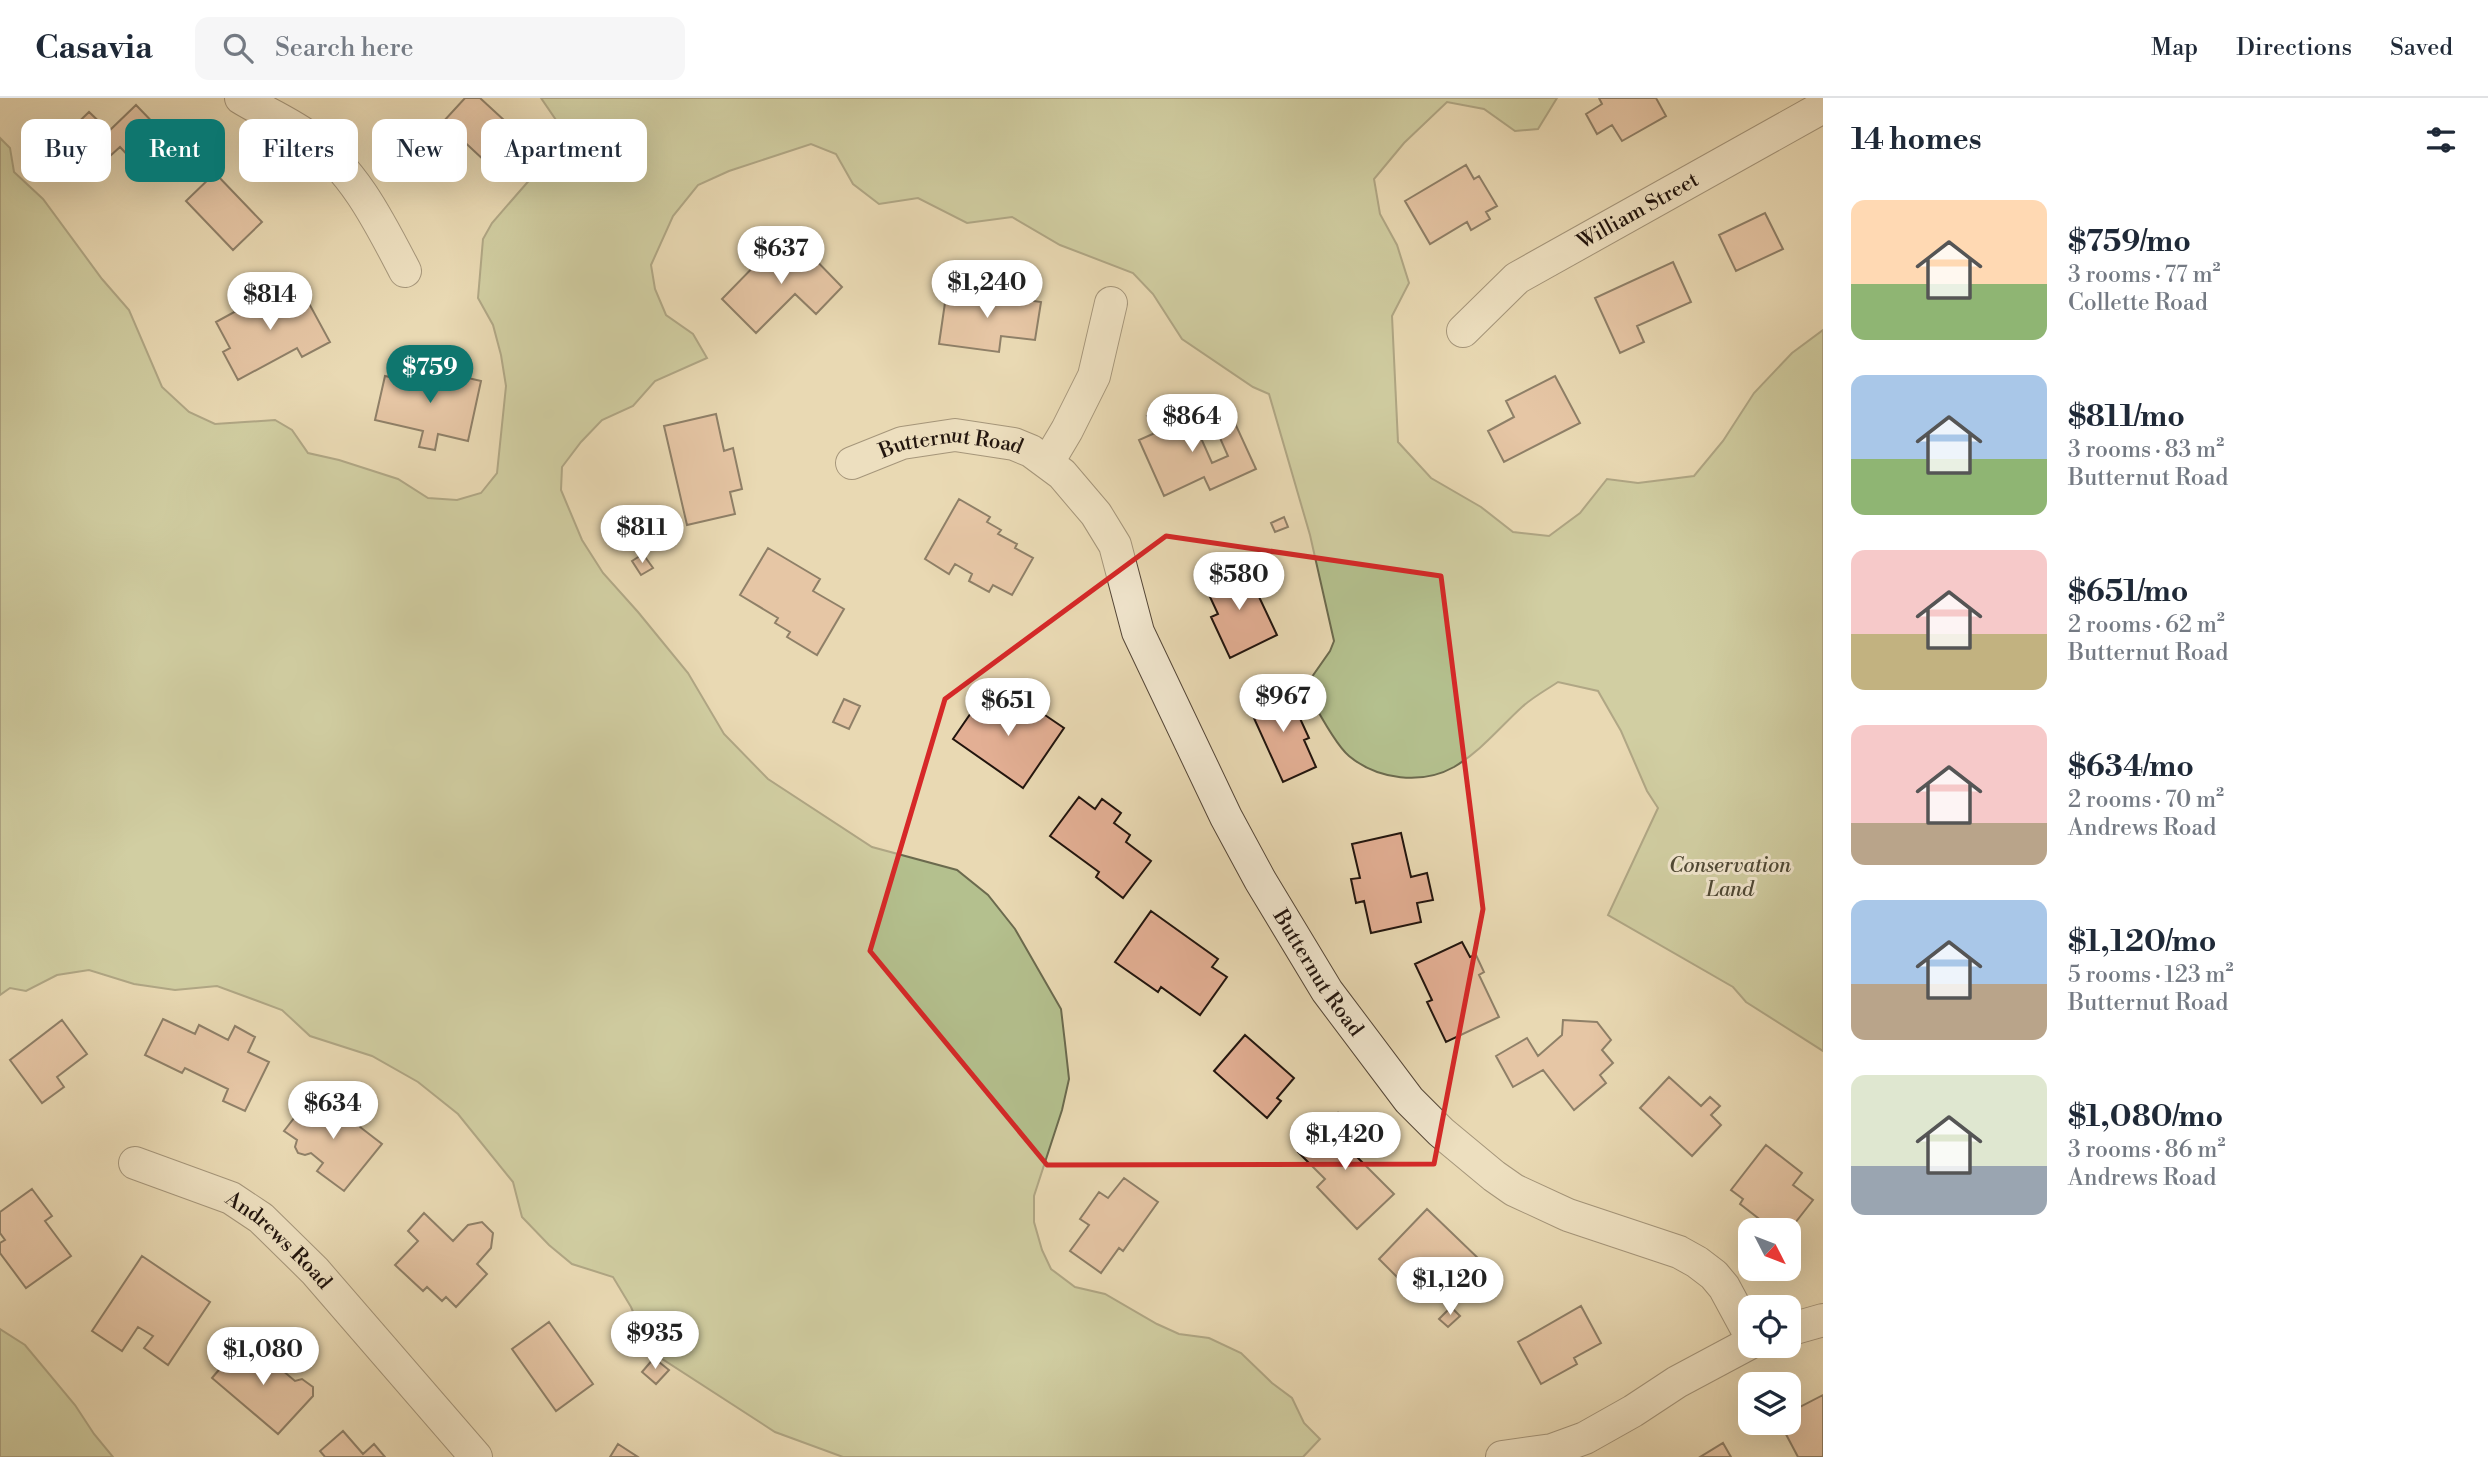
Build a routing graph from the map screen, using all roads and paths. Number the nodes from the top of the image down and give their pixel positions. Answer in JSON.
{"nodes":[{"id":1,"x":241,"y":98,"type":"edge"},
{"id":2,"x":1823,"y":107,"type":"edge"},
{"id":3,"x":405,"y":271,"type":"dead end"},
{"id":4,"x":1111,"y":303,"type":"dead end"},
{"id":5,"x":1463,"y":331,"type":"dead end"},
{"id":6,"x":1048,"y":461,"type":"junction"},
{"id":7,"x":852,"y":463,"type":"dead end"},
{"id":8,"x":135,"y":1163,"type":"dead end"},
{"id":9,"x":1738,"y":1313,"type":"edge"},
{"id":10,"x":1823,"y":1320,"type":"edge"},
{"id":11,"x":1801,"y":1326,"type":"edge"},
{"id":12,"x":1738,"y":1349,"type":"edge"},
{"id":13,"x":476,"y":1457,"type":"edge"},
{"id":14,"x":1503,"y":1457,"type":"edge"}],
"edges":[{"from":1,"to":3,"type":"street"},
{"from":2,"to":5,"type":"street","name":"William Street"},
{"from":4,"to":6,"type":"street","name":"Butternut Road"},
{"from":6,"to":7,"type":"street","name":"Butternut Road"},
{"from":6,"to":9,"type":"street","name":"Butternut Road"},
{"from":8,"to":13,"type":"street","name":"Andrews Road"},
{"from":10,"to":11,"type":"street"},
{"from":12,"to":14,"type":"street"}]}
